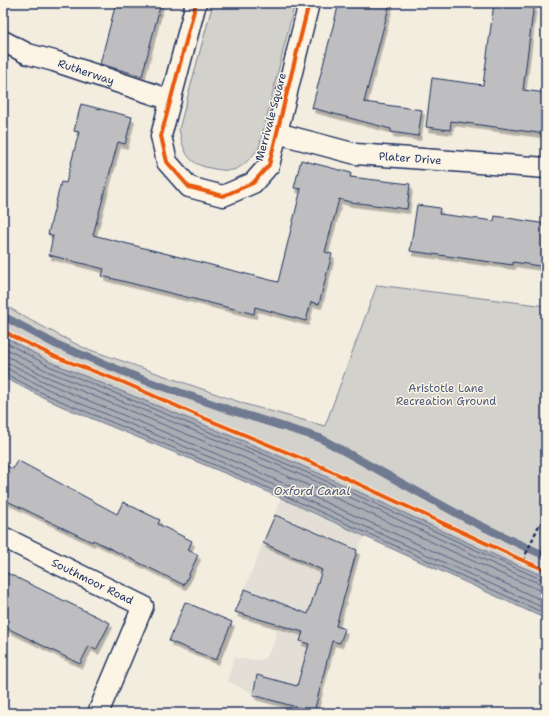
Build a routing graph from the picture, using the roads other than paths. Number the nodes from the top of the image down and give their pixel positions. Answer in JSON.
{"nodes":[{"id":1,"x":196,"y":3,"type":"edge"},
{"id":2,"x":309,"y":3,"type":"edge"},
{"id":3,"x":3,"y":41,"type":"edge"},
{"id":4,"x":171,"y":100,"type":"junction"},
{"id":5,"x":277,"y":133,"type":"junction"},
{"id":6,"x":546,"y":168,"type":"edge"},
{"id":7,"x":3,"y":537,"type":"edge"},
{"id":8,"x":98,"y":713,"type":"edge"}],
"edges":[{"from":1,"to":4,"type":"street","name":"Merrivale Square"},
{"from":2,"to":5,"type":"street","name":"Merrivale Square"},
{"from":3,"to":4,"type":"street","name":"Rutherway"},
{"from":4,"to":5,"type":"street","name":"Merrivale Square"},
{"from":5,"to":6,"type":"street","name":"Plater Drive"},
{"from":7,"to":8,"type":"street","name":"Southmoor Road"}]}
